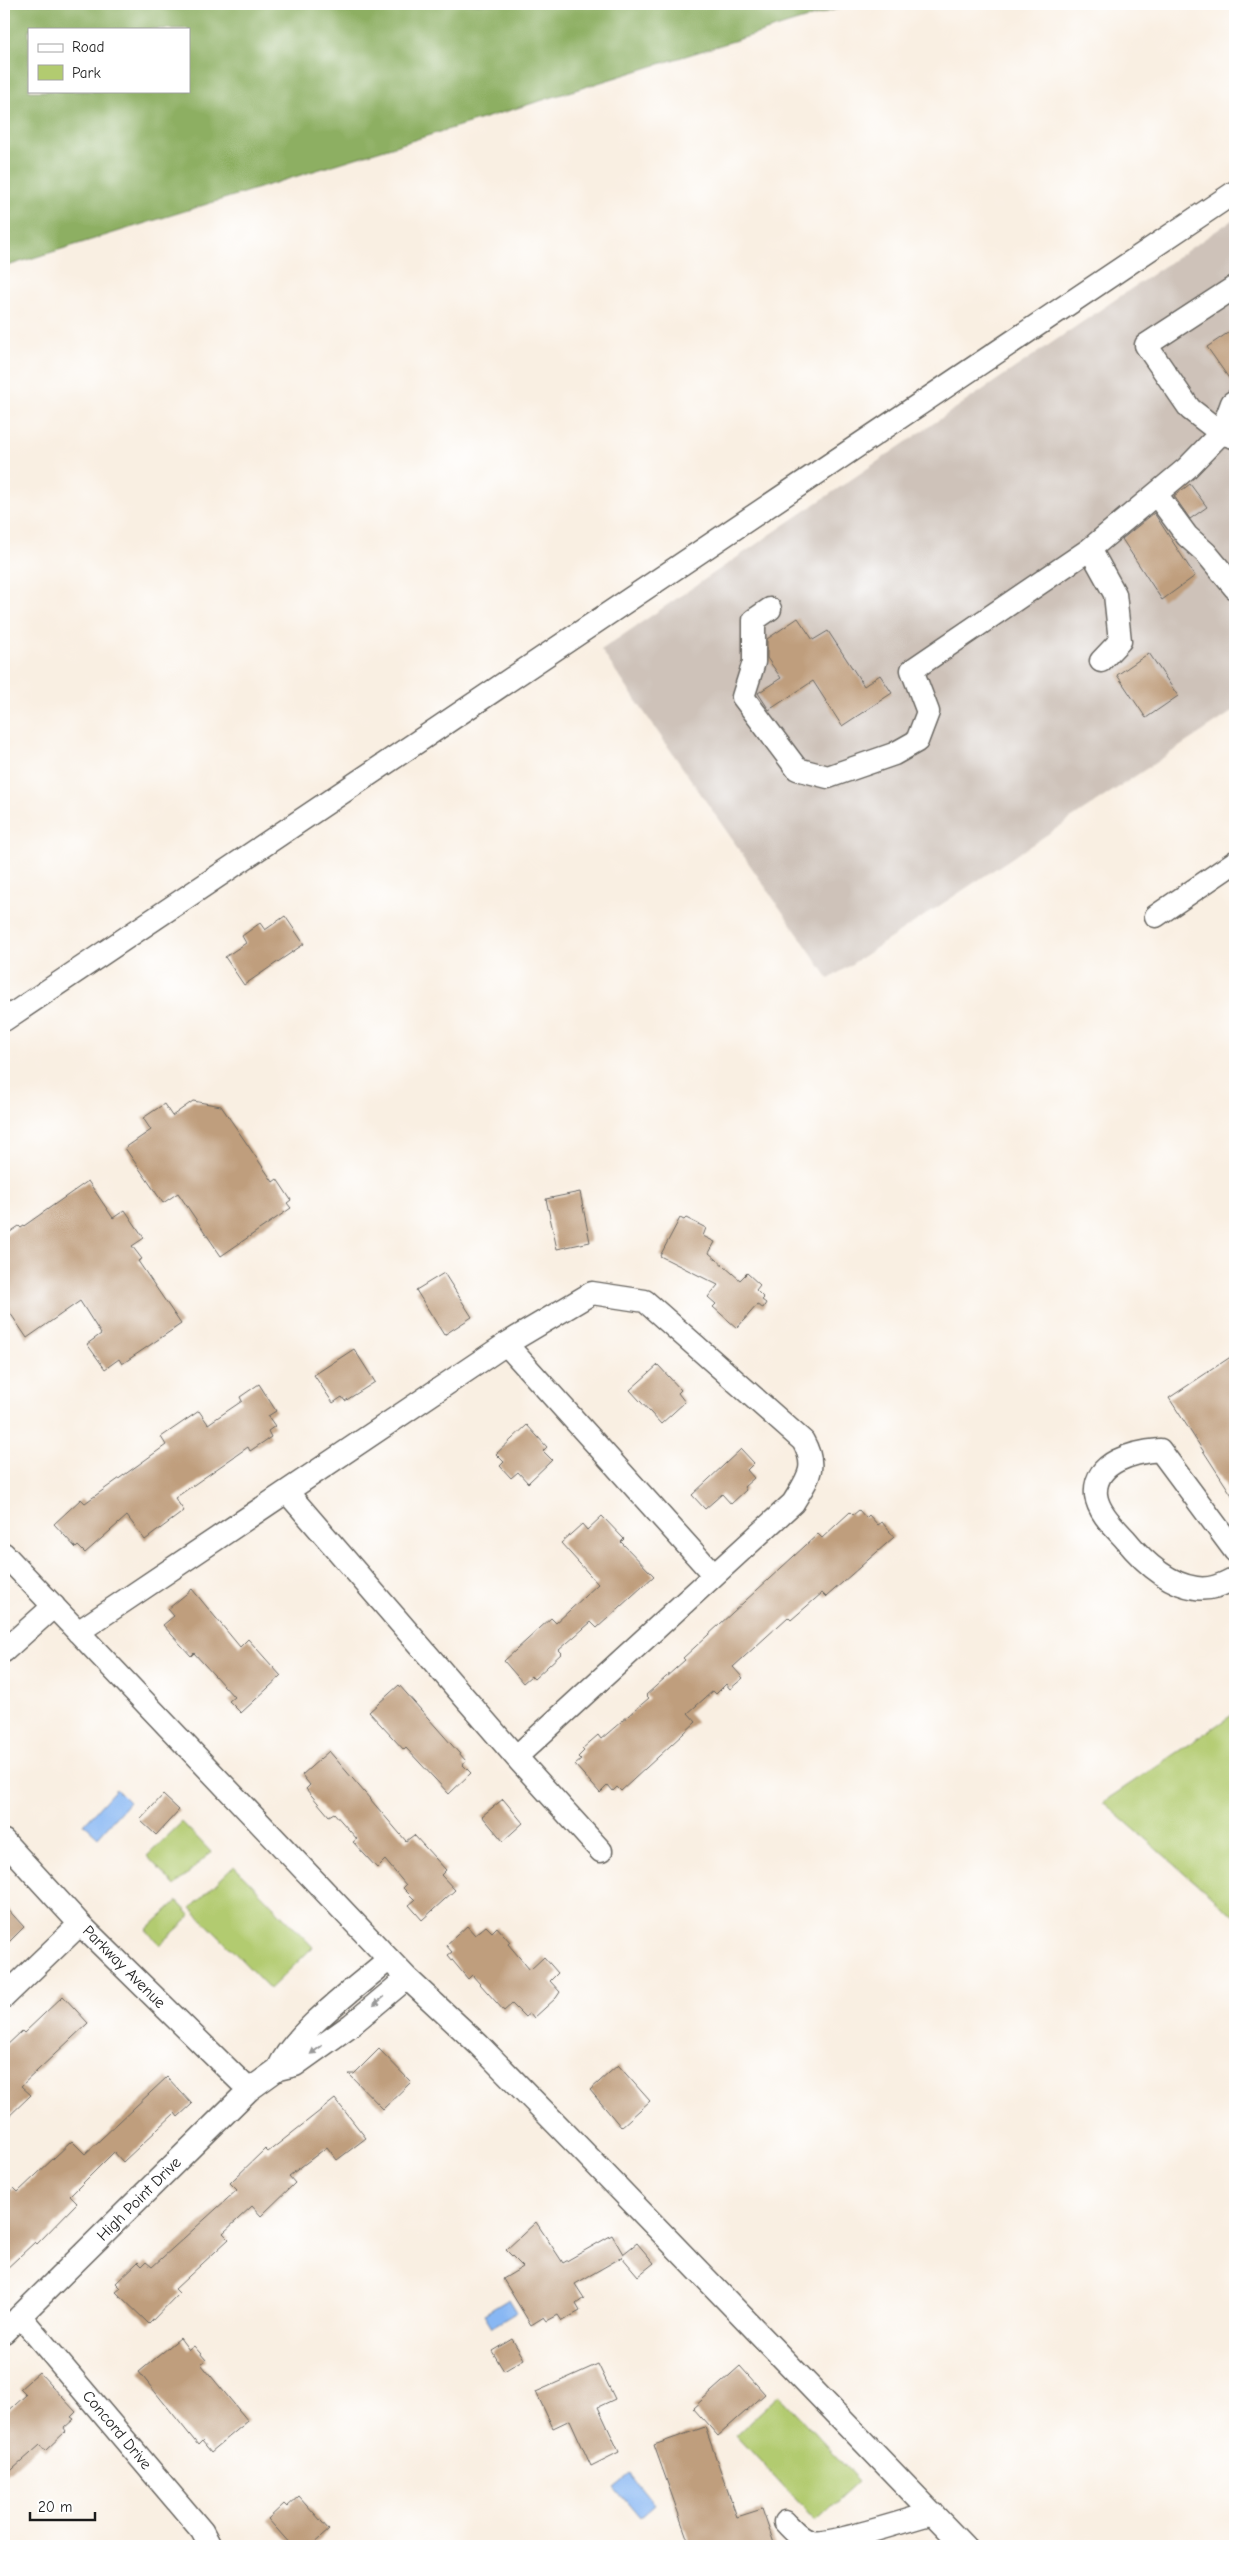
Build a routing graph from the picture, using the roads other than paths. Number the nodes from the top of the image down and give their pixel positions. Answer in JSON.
{"nodes":[{"id":1,"x":1235,"y":192,"type":"edge"},
{"id":2,"x":1235,"y":287,"type":"edge"},
{"id":3,"x":1235,"y":401,"type":"edge"},
{"id":4,"x":1228,"y":435,"type":"edge"},
{"id":5,"x":1156,"y":494,"type":"junction"},
{"id":6,"x":1090,"y":550,"type":"junction"},
{"id":7,"x":1235,"y":588,"type":"edge"},
{"id":8,"x":770,"y":609,"type":"dead end"},
{"id":9,"x":1101,"y":661,"type":"dead end"},
{"id":10,"x":1235,"y":862,"type":"edge"},
{"id":11,"x":1156,"y":916,"type":"dead end"},
{"id":12,"x":4,"y":1020,"type":"edge"},
{"id":13,"x":506,"y":1344,"type":"junction"},
{"id":14,"x":287,"y":1492,"type":"junction"},
{"id":15,"x":1235,"y":1551,"type":"edge"},
{"id":16,"x":4,"y":1554,"type":"edge"},
{"id":17,"x":714,"y":1574,"type":"junction"},
{"id":18,"x":1235,"y":1578,"type":"edge"},
{"id":19,"x":54,"y":1606,"type":"junction"},
{"id":20,"x":78,"y":1632,"type":"junction"},
{"id":21,"x":4,"y":1651,"type":"edge"},
{"id":22,"x":516,"y":1757,"type":"junction"},
{"id":23,"x":4,"y":1841,"type":"edge"},
{"id":24,"x":601,"y":1851,"type":"dead end"},
{"id":25,"x":80,"y":1924,"type":"junction"},
{"id":26,"x":389,"y":1959,"type":"junction"},
{"id":27,"x":407,"y":1978,"type":"junction"},
{"id":28,"x":4,"y":1997,"type":"edge"},
{"id":29,"x":278,"y":2069,"type":"junction"},
{"id":30,"x":249,"y":2090,"type":"junction"},
{"id":31,"x":20,"y":2316,"type":"junction"},
{"id":32,"x":4,"y":2332,"type":"edge"},
{"id":33,"x":932,"y":2513,"type":"junction"},
{"id":34,"x":785,"y":2522,"type":"dead end"},
{"id":35,"x":210,"y":2546,"type":"edge"},
{"id":36,"x":964,"y":2546,"type":"edge"}],
"edges":[{"from":1,"to":12,"type":"street"},
{"from":2,"to":4,"type":"street"},
{"from":3,"to":4,"type":"street"},
{"from":4,"to":5,"type":"street"},
{"from":5,"to":6,"type":"street"},
{"from":5,"to":7,"type":"street"},
{"from":6,"to":8,"type":"street"},
{"from":6,"to":9,"type":"street"},
{"from":10,"to":11,"type":"street"},
{"from":13,"to":14,"type":"street"},
{"from":13,"to":17,"type":"street"},
{"from":13,"to":17,"type":"street"},
{"from":14,"to":20,"type":"street"},
{"from":14,"to":22,"type":"street"},
{"from":15,"to":18,"type":"street"},
{"from":16,"to":19,"type":"street"},
{"from":17,"to":22,"type":"street"},
{"from":19,"to":20,"type":"street"},
{"from":19,"to":21,"type":"street"},
{"from":20,"to":26,"type":"street"},
{"from":22,"to":24,"type":"street"},
{"from":23,"to":25,"type":"street","name":"Parkway Avenue"},
{"from":25,"to":28,"type":"street"},
{"from":25,"to":30,"type":"street","name":"Parkway Avenue"},
{"from":26,"to":27,"type":"street"},
{"from":26,"to":29,"type":"street","name":"High Point Drive"},
{"from":27,"to":29,"type":"street","name":"High Point Drive","one_way":true},
{"from":27,"to":33,"type":"street"},
{"from":29,"to":30,"type":"street","name":"High Point Drive"},
{"from":30,"to":31,"type":"street","name":"High Point Drive"},
{"from":31,"to":32,"type":"street","name":"High Point Drive"},
{"from":31,"to":35,"type":"street","name":"Concord Drive"},
{"from":33,"to":34,"type":"street"},
{"from":33,"to":36,"type":"street"}]}
